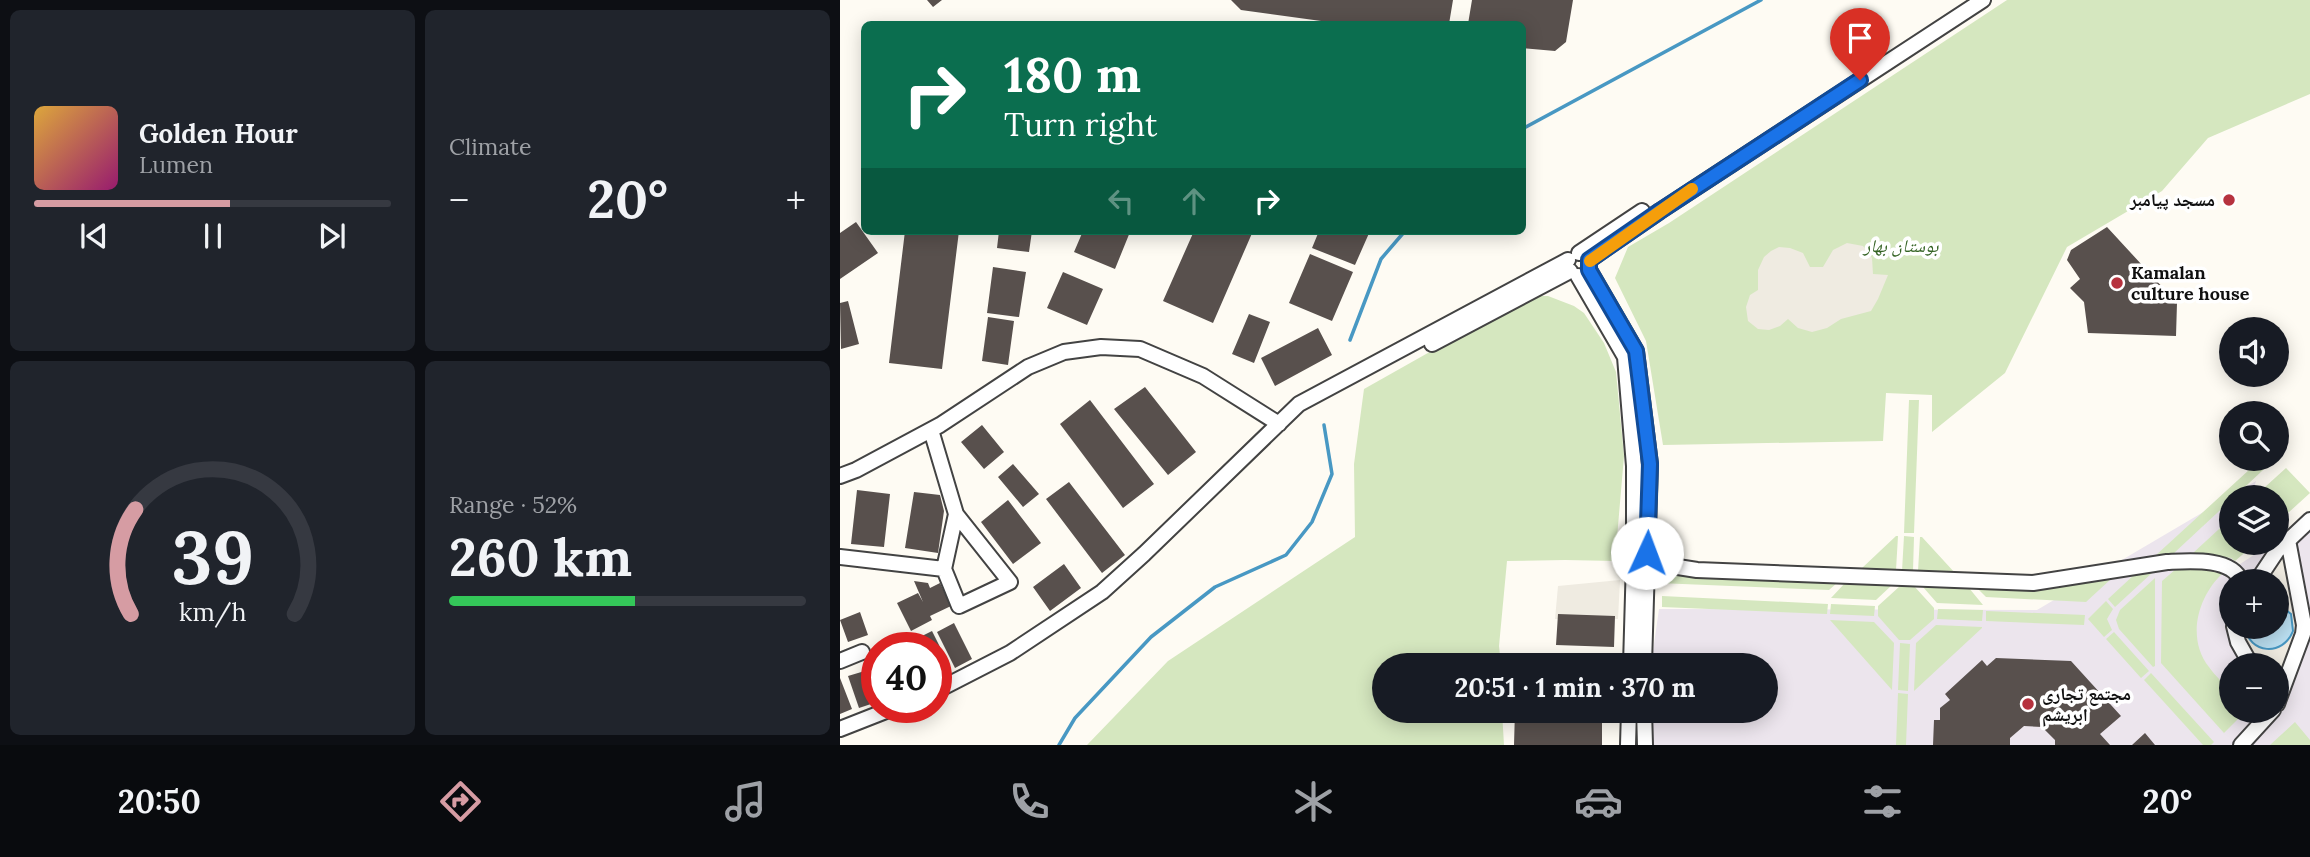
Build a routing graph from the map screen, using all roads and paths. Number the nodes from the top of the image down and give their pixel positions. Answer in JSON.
{"nodes":[{"id":1,"x":1966,"y":0,"type":"edge"},
{"id":2,"x":1983,"y":0,"type":"edge"},
{"id":3,"x":1579,"y":265,"type":"junction"},
{"id":4,"x":1279,"y":424,"type":"junction"},
{"id":5,"x":931,"y":430,"type":"junction"},
{"id":6,"x":840,"y":476,"type":"edge"},
{"id":7,"x":956,"y":514,"type":"junction"},
{"id":8,"x":2310,"y":520,"type":"edge"},
{"id":9,"x":2289,"y":539,"type":"edge"},
{"id":10,"x":2289,"y":545,"type":"edge"},
{"id":11,"x":2272,"y":555,"type":"edge"},
{"id":12,"x":840,"y":557,"type":"edge"},
{"id":13,"x":1646,"y":562,"type":"junction"},
{"id":14,"x":944,"y":569,"type":"junction"},
{"id":15,"x":2231,"y":569,"type":"edge"},
{"id":16,"x":2254,"y":569,"type":"edge"},
{"id":17,"x":861,"y":652,"type":"edge"},
{"id":18,"x":1631,"y":653,"type":"edge"},
{"id":19,"x":1644,"y":653,"type":"edge"},
{"id":20,"x":840,"y":661,"type":"edge"},
{"id":21,"x":2289,"y":672,"type":"edge"},
{"id":22,"x":952,"y":683,"type":"edge"},
{"id":23,"x":861,"y":721,"type":"edge"},
{"id":24,"x":1629,"y":723,"type":"edge"},
{"id":25,"x":1644,"y":723,"type":"edge"},
{"id":26,"x":2261,"y":723,"type":"edge"},
{"id":27,"x":840,"y":729,"type":"edge"},
{"id":28,"x":1628,"y":745,"type":"edge"},
{"id":29,"x":1644,"y":745,"type":"edge"},
{"id":30,"x":2241,"y":745,"type":"edge"}],
"edges":[{"from":1,"to":3,"type":"street"},
{"from":2,"to":3,"type":"street"},
{"from":3,"to":4,"type":"street"},
{"from":3,"to":13,"type":"street"},
{"from":3,"to":18,"type":"street"},
{"from":4,"to":5,"type":"street"},
{"from":4,"to":22,"type":"street"},
{"from":5,"to":6,"type":"street"},
{"from":5,"to":7,"type":"street"},
{"from":7,"to":14,"type":"street"},
{"from":7,"to":14,"type":"street"},
{"from":8,"to":9,"type":"street"},
{"from":10,"to":21,"type":"street"},
{"from":11,"to":16,"type":"street"},
{"from":12,"to":14,"type":"street"},
{"from":13,"to":15,"type":"street"},
{"from":13,"to":19,"type":"street"},
{"from":17,"to":20,"type":"street"},
{"from":23,"to":27,"type":"street"},
{"from":24,"to":28,"type":"street"},
{"from":25,"to":29,"type":"street"},
{"from":26,"to":30,"type":"street"}]}
